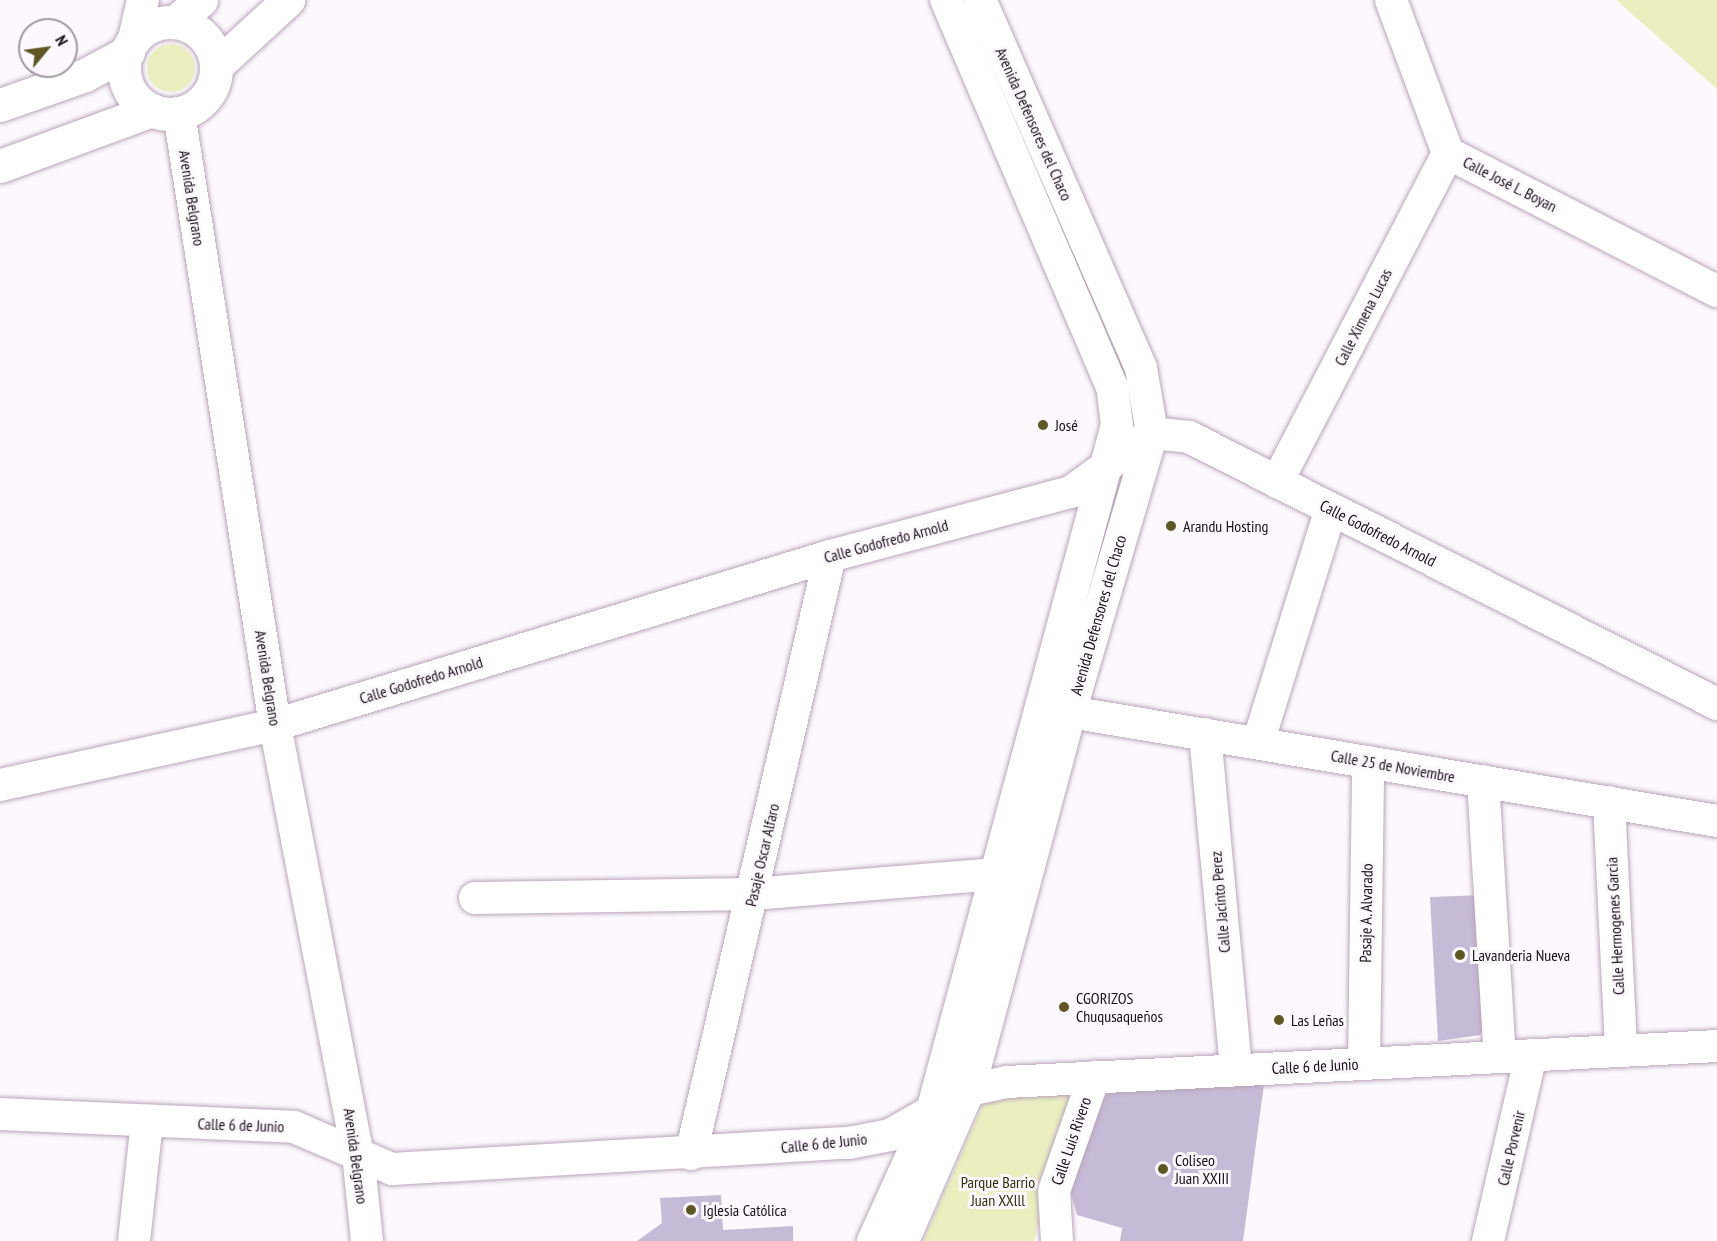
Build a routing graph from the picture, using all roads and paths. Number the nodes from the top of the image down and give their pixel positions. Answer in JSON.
{"nodes":[{"id":1,"x":143,"y":0,"type":"edge"},
{"id":2,"x":201,"y":0,"type":"edge"},
{"id":3,"x":288,"y":0,"type":"edge"},
{"id":4,"x":946,"y":0,"type":"edge"},
{"id":5,"x":980,"y":0,"type":"edge"},
{"id":6,"x":1391,"y":0,"type":"edge"},
{"id":7,"x":169,"y":15,"type":"edge"},
{"id":8,"x":131,"y":46,"type":"junction"},
{"id":9,"x":216,"y":66,"type":"junction"},
{"id":10,"x":0,"y":105,"type":"edge"},
{"id":11,"x":166,"y":112,"type":"junction"},
{"id":12,"x":1448,"y":153,"type":"junction"},
{"id":13,"x":0,"y":166,"type":"edge"},
{"id":14,"x":1717,"y":291,"type":"edge"},
{"id":15,"x":1152,"y":433,"type":"junction"},
{"id":16,"x":1107,"y":466,"type":"junction"},
{"id":17,"x":1277,"y":482,"type":"junction"},
{"id":18,"x":1331,"y":509,"type":"junction"},
{"id":19,"x":830,"y":556,"type":"junction"},
{"id":20,"x":1717,"y":704,"type":"edge"},
{"id":21,"x":1070,"y":712,"type":"junction"},
{"id":22,"x":275,"y":725,"type":"junction"},
{"id":23,"x":1205,"y":734,"type":"junction"},
{"id":24,"x":1258,"y":743,"type":"junction"},
{"id":25,"x":1368,"y":762,"type":"junction"},
{"id":26,"x":1484,"y":781,"type":"junction"},
{"id":27,"x":0,"y":785,"type":"edge"},
{"id":28,"x":1609,"y":802,"type":"junction"},
{"id":29,"x":1717,"y":820,"type":"edge"},
{"id":30,"x":996,"y":874,"type":"junction"},
{"id":31,"x":753,"y":894,"type":"junction"},
{"id":32,"x":474,"y":898,"type":"dead end"},
{"id":33,"x":1717,"y":1046,"type":"edge"},
{"id":34,"x":1621,"y":1050,"type":"junction"},
{"id":35,"x":1531,"y":1055,"type":"junction"},
{"id":36,"x":1500,"y":1056,"type":"junction"},
{"id":37,"x":1364,"y":1064,"type":"junction"},
{"id":38,"x":1236,"y":1070,"type":"junction"},
{"id":39,"x":1094,"y":1077,"type":"junction"},
{"id":40,"x":969,"y":1090,"type":"junction"},
{"id":41,"x":932,"y":1111,"type":"junction"},
{"id":42,"x":0,"y":1114,"type":"edge"},
{"id":43,"x":147,"y":1122,"type":"junction"},
{"id":44,"x":358,"y":1154,"type":"junction"},
{"id":45,"x":691,"y":1154,"type":"junction"},
{"id":46,"x":134,"y":1241,"type":"edge"},
{"id":47,"x":367,"y":1241,"type":"edge"},
{"id":48,"x":873,"y":1241,"type":"edge"},
{"id":49,"x":903,"y":1241,"type":"edge"},
{"id":50,"x":1057,"y":1241,"type":"edge"},
{"id":51,"x":1488,"y":1241,"type":"edge"}],
"edges":[{"from":1,"to":8,"type":"street"},
{"from":2,"to":7,"type":"main road"},
{"from":3,"to":9,"type":"main road"},
{"from":4,"to":16,"type":"street","name":"Avenida Defensores del Chaco"},
{"from":5,"to":15,"type":"street","name":"Avenida Defensores del Chaco"},
{"from":6,"to":12,"type":"street","name":"Calle José L. Boyan"},
{"from":7,"to":8,"type":"main road"},
{"from":7,"to":9,"type":"main road"},
{"from":8,"to":10,"type":"main road"},
{"from":8,"to":11,"type":"main road"},
{"from":9,"to":11,"type":"main road"},
{"from":11,"to":13,"type":"main road"},
{"from":11,"to":22,"type":"street","name":"Avenida Belgrano"},
{"from":12,"to":14,"type":"street","name":"Calle José L. Boyan"},
{"from":12,"to":17,"type":"street","name":"Calle Ximena Lucas"},
{"from":15,"to":16,"type":"street","name":"Calle Godofredo Arnold"},
{"from":15,"to":17,"type":"street","name":"Calle Godofredo Arnold"},
{"from":15,"to":21,"type":"street","name":"Avenida Defensores del Chaco"},
{"from":16,"to":19,"type":"street","name":"Calle Godofredo Arnold"},
{"from":16,"to":30,"type":"street","name":"Avenida Defensores del Chaco"},
{"from":17,"to":18,"type":"street","name":"Calle Godofredo Arnold"},
{"from":18,"to":20,"type":"street","name":"Calle Godofredo Arnold"},
{"from":18,"to":24,"type":"street"},
{"from":19,"to":22,"type":"street","name":"Calle Godofredo Arnold"},
{"from":19,"to":31,"type":"street","name":"Pasaje Oscar Alfaro"},
{"from":21,"to":23,"type":"street","name":"Calle 25 de Noviembre"},
{"from":21,"to":40,"type":"street","name":"Avenida Defensores del Chaco"},
{"from":22,"to":27,"type":"street","name":"Calle Godofredo Arnold"},
{"from":22,"to":44,"type":"street","name":"Avenida Belgrano"},
{"from":23,"to":24,"type":"street","name":"Calle 25 de Noviembre"},
{"from":23,"to":38,"type":"street","name":"Calle Jacinto Perez"},
{"from":24,"to":25,"type":"street","name":"Calle 25 de Noviembre"},
{"from":25,"to":26,"type":"street","name":"Calle 25 de Noviembre"},
{"from":25,"to":37,"type":"street","name":"Pasaje A. Alvarado"},
{"from":26,"to":28,"type":"street","name":"Calle 25 de Noviembre"},
{"from":26,"to":36,"type":"street"},
{"from":28,"to":29,"type":"street","name":"Calle 25 de Noviembre"},
{"from":28,"to":34,"type":"street","name":"Calle Hermogenes Garcia"},
{"from":30,"to":31,"type":"street"},
{"from":30,"to":41,"type":"street","name":"Avenida Defensores del Chaco"},
{"from":31,"to":32,"type":"street"},
{"from":31,"to":45,"type":"street","name":"Pasaje Oscar Alfaro"},
{"from":33,"to":34,"type":"street","name":"Calle 6 de Junio"},
{"from":34,"to":35,"type":"street","name":"Calle 6 de Junio"},
{"from":35,"to":36,"type":"street","name":"Calle 6 de Junio"},
{"from":35,"to":51,"type":"street","name":"Calle Porvenir"},
{"from":36,"to":37,"type":"street","name":"Calle 6 de Junio"},
{"from":37,"to":38,"type":"street","name":"Calle 6 de Junio"},
{"from":38,"to":39,"type":"street","name":"Calle 6 de Junio"},
{"from":39,"to":40,"type":"street","name":"Calle 6 de Junio"},
{"from":39,"to":50,"type":"street","name":"Calle Luis Rivero"},
{"from":40,"to":41,"type":"street","name":"Calle 6 de Junio"},
{"from":40,"to":49,"type":"street","name":"Avenida Defensores del Chaco"},
{"from":41,"to":45,"type":"street","name":"Calle 6 de Junio"},
{"from":41,"to":48,"type":"street","name":"Avenida Defensores del Chaco"},
{"from":42,"to":43,"type":"street","name":"Calle 6 de Junio"},
{"from":43,"to":44,"type":"street","name":"Calle 6 de Junio"},
{"from":43,"to":46,"type":"street"},
{"from":44,"to":45,"type":"street","name":"Calle 6 de Junio"},
{"from":44,"to":47,"type":"street","name":"Avenida Belgrano"}]}
